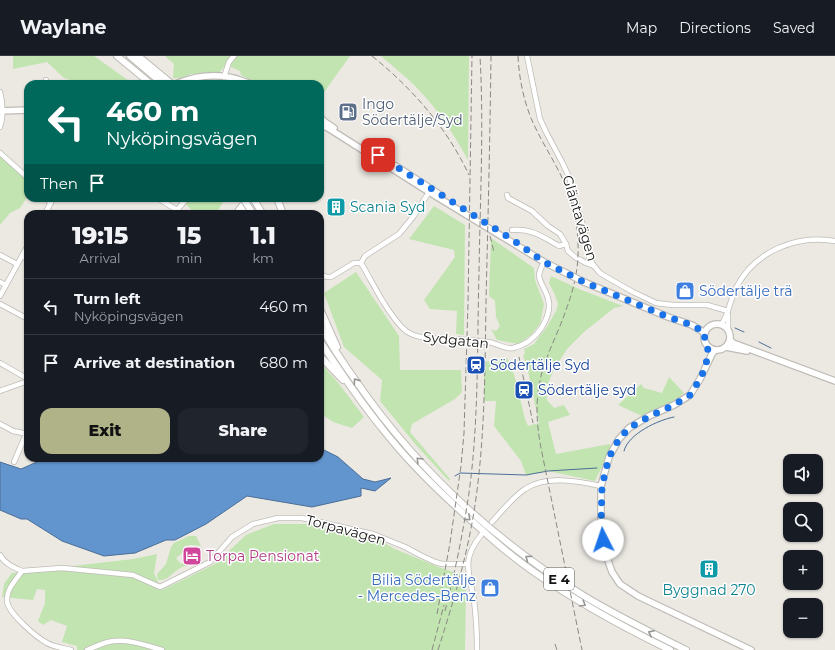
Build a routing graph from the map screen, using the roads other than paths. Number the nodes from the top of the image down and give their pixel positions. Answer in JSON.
{"nodes":[{"id":1,"x":117,"y":56,"type":"edge"},
{"id":2,"x":130,"y":56,"type":"edge"},
{"id":3,"x":138,"y":56,"type":"edge"},
{"id":4,"x":234,"y":56,"type":"edge"},
{"id":5,"x":527,"y":56,"type":"edge"},
{"id":6,"x":224,"y":77,"type":"junction"},
{"id":7,"x":146,"y":80,"type":"edge"},
{"id":8,"x":157,"y":80,"type":"edge"},
{"id":9,"x":171,"y":80,"type":"edge"},
{"id":10,"x":186,"y":80,"type":"edge"},
{"id":11,"x":238,"y":80,"type":"edge"},
{"id":12,"x":0,"y":92,"type":"edge"},
{"id":13,"x":24,"y":110,"type":"edge"},
{"id":14,"x":1,"y":111,"type":"edge"},
{"id":15,"x":324,"y":121,"type":"edge"},
{"id":16,"x":324,"y":126,"type":"edge"},
{"id":17,"x":0,"y":127,"type":"edge"},
{"id":18,"x":0,"y":153,"type":"edge"},
{"id":19,"x":24,"y":174,"type":"edge"},
{"id":20,"x":430,"y":191,"type":"junction"},
{"id":21,"x":507,"y":195,"type":"dead end"},
{"id":22,"x":164,"y":202,"type":"edge"},
{"id":23,"x":184,"y":202,"type":"edge"},
{"id":24,"x":173,"y":210,"type":"edge"},
{"id":25,"x":177,"y":210,"type":"edge"},
{"id":26,"x":512,"y":230,"type":"dead end"},
{"id":27,"x":835,"y":241,"type":"edge"},
{"id":28,"x":566,"y":244,"type":"junction"},
{"id":29,"x":24,"y":252,"type":"edge"},
{"id":30,"x":0,"y":255,"type":"edge"},
{"id":31,"x":22,"y":256,"type":"joint"},
{"id":32,"x":544,"y":262,"type":"junction"},
{"id":33,"x":361,"y":263,"type":"junction"},
{"id":34,"x":18,"y":264,"type":"junction"},
{"id":35,"x":594,"y":266,"type":"junction"},
{"id":36,"x":324,"y":276,"type":"edge"},
{"id":37,"x":0,"y":282,"type":"edge"},
{"id":38,"x":6,"y":286,"type":"junction"},
{"id":39,"x":0,"y":296,"type":"edge"},
{"id":40,"x":0,"y":304,"type":"edge"},
{"id":41,"x":728,"y":311,"type":"junction"},
{"id":42,"x":24,"y":317,"type":"edge"},
{"id":43,"x":324,"y":318,"type":"edge"},
{"id":44,"x":692,"y":325,"type":"junction"},
{"id":45,"x":721,"y":325,"type":"junction"},
{"id":46,"x":710,"y":327,"type":"junction"},
{"id":47,"x":728,"y":330,"type":"junction"},
{"id":48,"x":324,"y":332,"type":"edge"},
{"id":49,"x":705,"y":333,"type":"junction"},
{"id":50,"x":730,"y":340,"type":"junction"},
{"id":51,"x":324,"y":347,"type":"edge"},
{"id":52,"x":708,"y":347,"type":"junction"},
{"id":53,"x":726,"y":347,"type":"junction"},
{"id":54,"x":715,"y":350,"type":"junction"},
{"id":55,"x":767,"y":356,"type":"junction"},
{"id":56,"x":324,"y":360,"type":"edge"},
{"id":57,"x":0,"y":363,"type":"edge"},
{"id":58,"x":706,"y":366,"type":"junction"},
{"id":59,"x":347,"y":369,"type":"junction"},
{"id":60,"x":24,"y":378,"type":"edge"},
{"id":61,"x":835,"y":381,"type":"edge"},
{"id":62,"x":24,"y":382,"type":"edge"},
{"id":63,"x":0,"y":391,"type":"edge"},
{"id":64,"x":356,"y":395,"type":"junction"},
{"id":65,"x":0,"y":424,"type":"edge"},
{"id":66,"x":24,"y":433,"type":"edge"},
{"id":67,"x":24,"y":440,"type":"edge"},
{"id":68,"x":14,"y":462,"type":"dead end"},
{"id":69,"x":602,"y":486,"type":"junction"},
{"id":70,"x":492,"y":522,"type":"dead end"},
{"id":71,"x":482,"y":535,"type":"dead end"},
{"id":72,"x":0,"y":555,"type":"edge"},
{"id":73,"x":467,"y":564,"type":"junction"},
{"id":74,"x":22,"y":571,"type":"junction"},
{"id":75,"x":71,"y":650,"type":"edge"},
{"id":76,"x":88,"y":650,"type":"edge"},
{"id":77,"x":162,"y":650,"type":"edge"},
{"id":78,"x":477,"y":650,"type":"edge"},
{"id":79,"x":670,"y":650,"type":"edge"},
{"id":80,"x":686,"y":650,"type":"edge"},
{"id":81,"x":751,"y":650,"type":"edge"}],
"edges":[{"from":1,"to":7,"type":"highway"},
{"from":2,"to":8,"type":"highway"},
{"from":3,"to":9,"type":"highway"},
{"from":4,"to":6,"type":"street"},
{"from":5,"to":35,"type":"street","name":"Gläntavägen"},
{"from":6,"to":10,"type":"main road"},
{"from":6,"to":11,"type":"main road"},
{"from":12,"to":14,"type":"street"},
{"from":13,"to":14,"type":"main road"},
{"from":14,"to":17,"type":"street"},
{"from":15,"to":20,"type":"main road"},
{"from":16,"to":20,"type":"main road"},
{"from":18,"to":19,"type":"street"},
{"from":20,"to":32,"type":"main road"},
{"from":20,"to":33,"type":"street"},
{"from":21,"to":28,"type":"street"},
{"from":22,"to":24,"type":"street"},
{"from":23,"to":25,"type":"street"},
{"from":26,"to":28,"type":"street"},
{"from":27,"to":41,"type":"street"},
{"from":28,"to":35,"type":"street"},
{"from":29,"to":31,"type":"street"},
{"from":30,"to":34,"type":"street"},
{"from":31,"to":34,"type":"street"},
{"from":32,"to":33,"type":"street","name":"Sydgatan"},
{"from":32,"to":44,"type":"main road","bridge":true},
{"from":33,"to":36,"type":"street"},
{"from":34,"to":38,"type":"street"},
{"from":35,"to":41,"type":"street","name":"Gläntavägen"},
{"from":37,"to":38,"type":"street"},
{"from":38,"to":39,"type":"street"},
{"from":40,"to":42,"type":"street"},
{"from":41,"to":45,"type":"street"},
{"from":41,"to":47,"type":"street"},
{"from":43,"to":59,"type":"highway"},
{"from":44,"to":46,"type":"main road"},
{"from":44,"to":49,"type":"main road"},
{"from":45,"to":46,"type":"main road"},
{"from":45,"to":47,"type":"main road"},
{"from":46,"to":49,"type":"main road"},
{"from":47,"to":50,"type":"main road"},
{"from":48,"to":59,"type":"highway","number":"E 4"},
{"from":49,"to":52,"type":"main road"},
{"from":50,"to":53,"type":"main road"},
{"from":50,"to":55,"type":"main road"},
{"from":51,"to":64,"type":"highway","number":"E 4"},
{"from":52,"to":54,"type":"main road"},
{"from":52,"to":58,"type":"main road"},
{"from":53,"to":54,"type":"main road"},
{"from":53,"to":55,"type":"main road"},
{"from":54,"to":58,"type":"main road"},
{"from":55,"to":61,"type":"main road"},
{"from":56,"to":64,"type":"highway"},
{"from":57,"to":60,"type":"street"},
{"from":58,"to":69,"type":"main road"},
{"from":80,"to":59,"type":"highway","number":"E 4","one_way":true},
{"from":62,"to":63,"type":"street"},
{"from":64,"to":79,"type":"highway","number":"E 4","one_way":true},
{"from":65,"to":66,"type":"street"},
{"from":67,"to":68,"type":"street"},
{"from":69,"to":70,"type":"street"},
{"from":69,"to":81,"type":"main road"},
{"from":71,"to":73,"type":"street"},
{"from":72,"to":74,"type":"street"},
{"from":73,"to":74,"type":"street","name":"Torpavägen"},
{"from":73,"to":78,"type":"street"},
{"from":74,"to":75,"type":"street"},
{"from":76,"to":77,"type":"street"}]}
